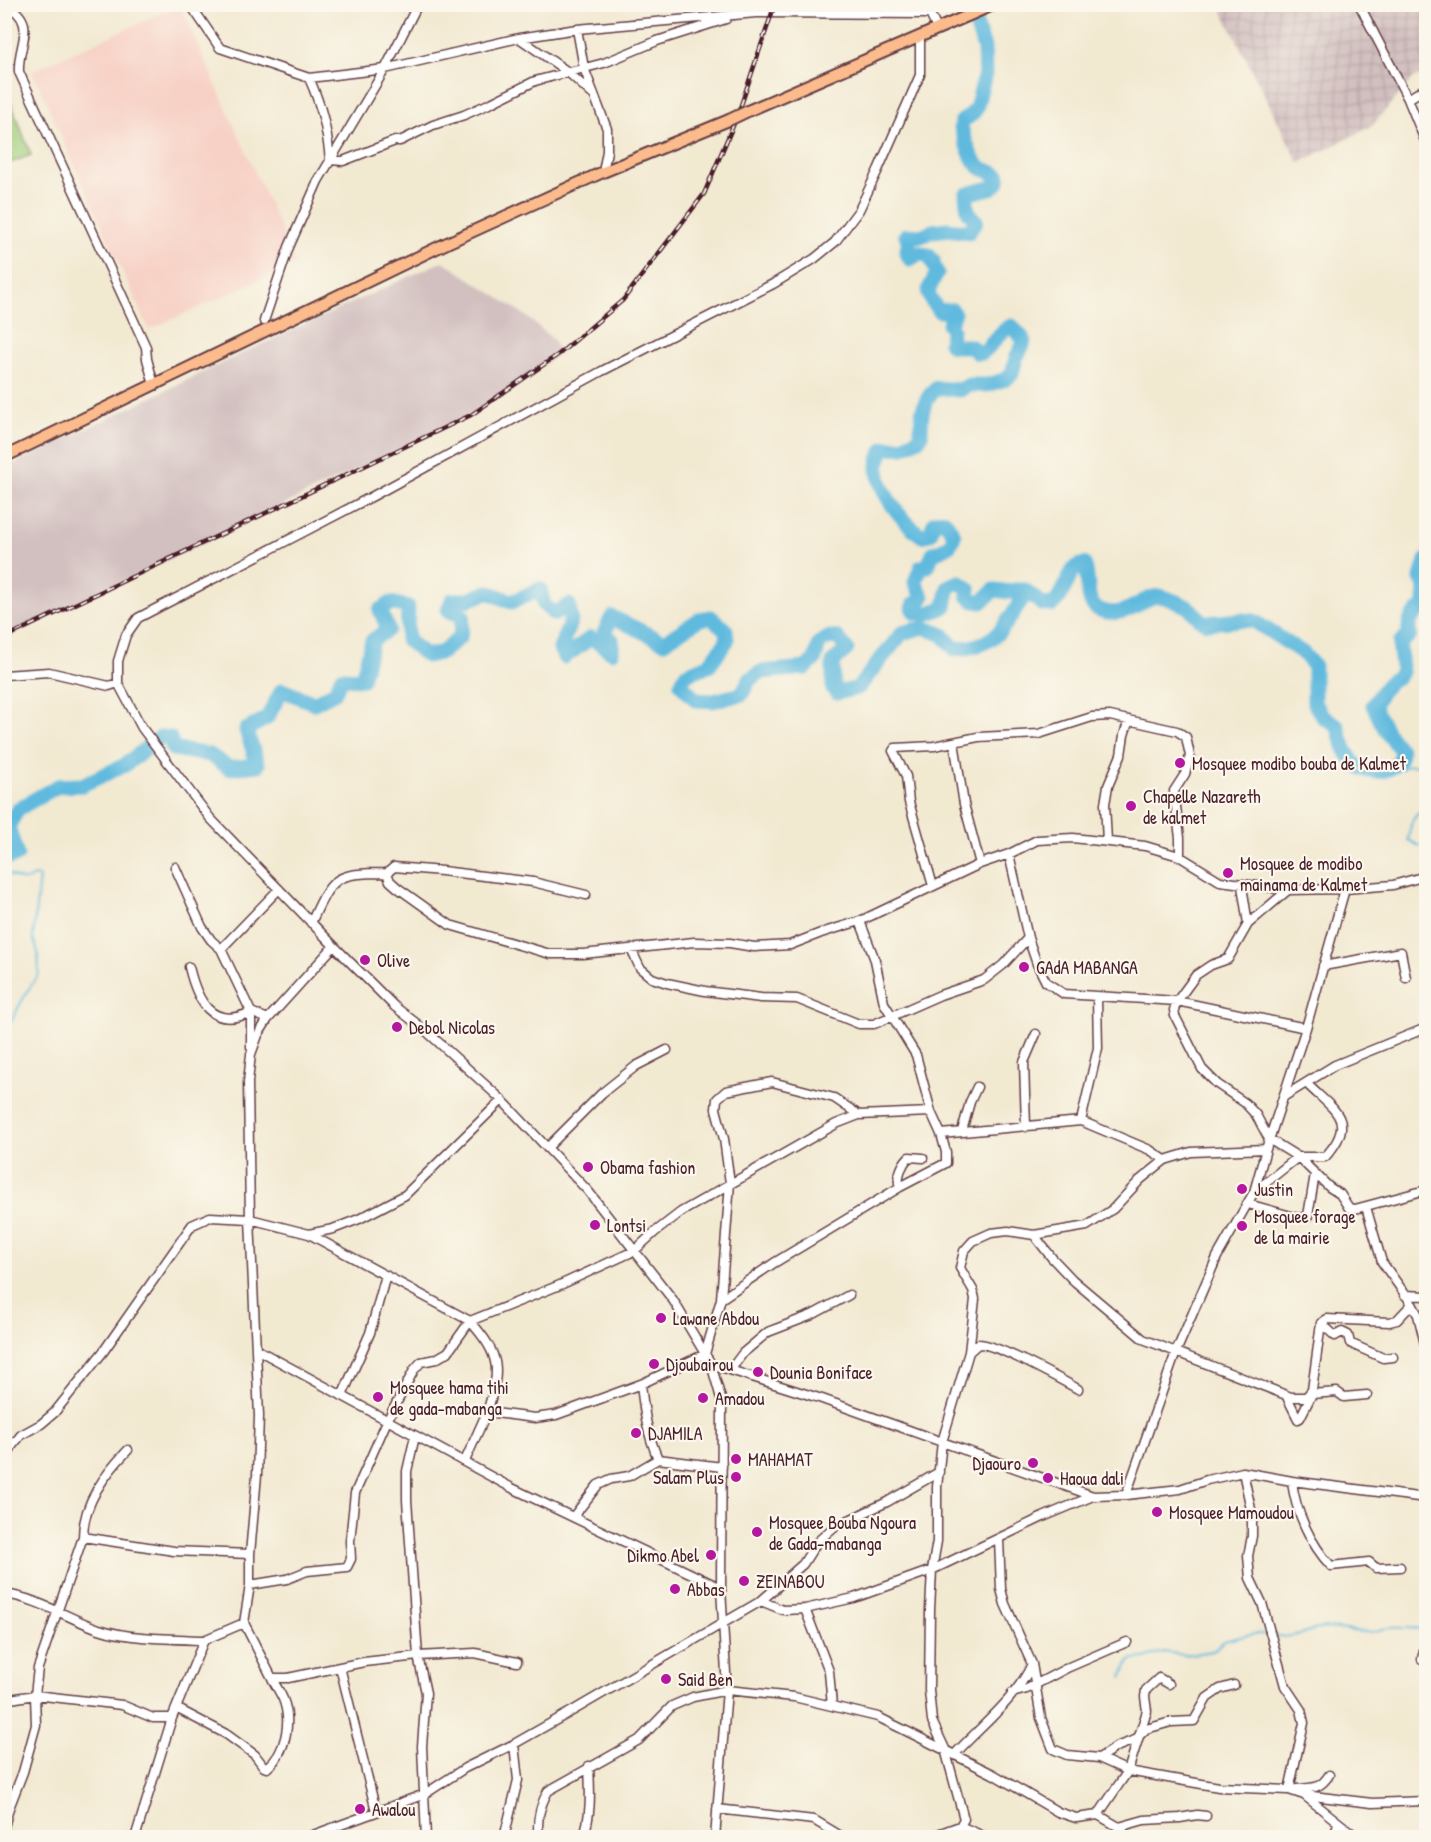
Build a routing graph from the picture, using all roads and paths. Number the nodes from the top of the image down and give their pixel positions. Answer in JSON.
{"nodes":[{"id":1,"x":5,"y":4,"type":"edge"},
{"id":2,"x":190,"y":4,"type":"edge"},
{"id":3,"x":418,"y":4,"type":"edge"},
{"id":4,"x":994,"y":4,"type":"edge"},
{"id":5,"x":1359,"y":4,"type":"edge"},
{"id":6,"x":737,"y":15,"type":"junction"},
{"id":7,"x":941,"y":27,"type":"junction"},
{"id":8,"x":577,"y":29,"type":"junction"},
{"id":9,"x":519,"y":38,"type":"junction"},
{"id":10,"x":920,"y":38,"type":"junction"},
{"id":11,"x":584,"y":68,"type":"junction"},
{"id":12,"x":385,"y":69,"type":"junction"},
{"id":13,"x":568,"y":72,"type":"junction"},
{"id":14,"x":309,"y":78,"type":"junction"},
{"id":15,"x":1425,"y":89,"type":"edge"},
{"id":16,"x":594,"y":96,"type":"junction"},
{"id":17,"x":1408,"y":99,"type":"junction"},
{"id":18,"x":1426,"y":143,"type":"edge"},
{"id":19,"x":330,"y":160,"type":"junction"},
{"id":20,"x":603,"y":172,"type":"junction"},
{"id":21,"x":264,"y":321,"type":"dead end"},
{"id":22,"x":154,"y":385,"type":"junction"},
{"id":23,"x":4,"y":457,"type":"edge"},
{"id":24,"x":4,"y":675,"type":"edge"},
{"id":25,"x":118,"y":683,"type":"junction"},
{"id":26,"x":1129,"y":720,"type":"junction"},
{"id":27,"x":954,"y":742,"type":"junction"},
{"id":28,"x":1107,"y":841,"type":"junction"},
{"id":29,"x":1009,"y":854,"type":"junction"},
{"id":30,"x":1180,"y":856,"type":"junction"},
{"id":31,"x":980,"y":864,"type":"junction"},
{"id":32,"x":175,"y":867,"type":"dead end"},
{"id":33,"x":387,"y":873,"type":"junction"},
{"id":34,"x":1426,"y":876,"type":"edge"},
{"id":35,"x":933,"y":886,"type":"junction"},
{"id":36,"x":1242,"y":886,"type":"junction"},
{"id":37,"x":279,"y":889,"type":"junction"},
{"id":38,"x":1345,"y":889,"type":"junction"},
{"id":39,"x":1288,"y":891,"type":"junction"},
{"id":40,"x":586,"y":895,"type":"dead end"},
{"id":41,"x":860,"y":921,"type":"junction"},
{"id":42,"x":311,"y":923,"type":"junction"},
{"id":43,"x":1248,"y":924,"type":"junction"},
{"id":44,"x":1028,"y":938,"type":"junction"},
{"id":45,"x":334,"y":946,"type":"junction"},
{"id":46,"x":221,"y":949,"type":"junction"},
{"id":47,"x":631,"y":949,"type":"junction"},
{"id":48,"x":1323,"y":966,"type":"junction"},
{"id":49,"x":189,"y":968,"type":"dead end"},
{"id":50,"x":1406,"y":978,"type":"dead end"},
{"id":51,"x":1097,"y":997,"type":"junction"},
{"id":52,"x":1177,"y":1001,"type":"junction"},
{"id":53,"x":251,"y":1012,"type":"junction"},
{"id":54,"x":891,"y":1016,"type":"junction"},
{"id":55,"x":268,"y":1019,"type":"junction"},
{"id":56,"x":1306,"y":1028,"type":"junction"},
{"id":57,"x":1426,"y":1028,"type":"edge"},
{"id":58,"x":1036,"y":1034,"type":"dead end"},
{"id":59,"x":667,"y":1050,"type":"dead end"},
{"id":60,"x":251,"y":1053,"type":"junction"},
{"id":61,"x":1306,"y":1083,"type":"junction"},
{"id":62,"x":977,"y":1086,"type":"dead end"},
{"id":63,"x":1283,"y":1097,"type":"junction"},
{"id":64,"x":502,"y":1100,"type":"junction"},
{"id":65,"x":931,"y":1112,"type":"junction"},
{"id":66,"x":859,"y":1115,"type":"junction"},
{"id":67,"x":1082,"y":1121,"type":"junction"},
{"id":68,"x":1026,"y":1127,"type":"junction"},
{"id":69,"x":962,"y":1131,"type":"junction"},
{"id":70,"x":941,"y":1134,"type":"junction"},
{"id":71,"x":1269,"y":1139,"type":"junction"},
{"id":72,"x":548,"y":1148,"type":"junction"},
{"id":73,"x":1266,"y":1149,"type":"junction"},
{"id":74,"x":1298,"y":1157,"type":"junction"},
{"id":75,"x":923,"y":1158,"type":"dead end"},
{"id":76,"x":1165,"y":1160,"type":"junction"},
{"id":77,"x":1315,"y":1173,"type":"junction"},
{"id":78,"x":730,"y":1183,"type":"junction"},
{"id":79,"x":900,"y":1187,"type":"junction"},
{"id":80,"x":1426,"y":1190,"type":"edge"},
{"id":81,"x":1254,"y":1191,"type":"junction"},
{"id":82,"x":1248,"y":1204,"type":"junction"},
{"id":83,"x":1366,"y":1207,"type":"junction"},
{"id":84,"x":250,"y":1220,"type":"junction"},
{"id":85,"x":309,"y":1234,"type":"junction"},
{"id":86,"x":1034,"y":1235,"type":"junction"},
{"id":87,"x":634,"y":1251,"type":"junction"},
{"id":88,"x":386,"y":1275,"type":"junction"},
{"id":89,"x":849,"y":1295,"type":"dead end"},
{"id":90,"x":1406,"y":1295,"type":"junction"},
{"id":91,"x":1424,"y":1296,"type":"edge"},
{"id":92,"x":721,"y":1299,"type":"junction"},
{"id":93,"x":1413,"y":1306,"type":"junction"},
{"id":94,"x":471,"y":1321,"type":"junction"},
{"id":95,"x":1321,"y":1323,"type":"junction"},
{"id":96,"x":1426,"y":1348,"type":"edge"},
{"id":97,"x":256,"y":1349,"type":"junction"},
{"id":98,"x":969,"y":1352,"type":"junction"},
{"id":99,"x":1176,"y":1352,"type":"junction"},
{"id":100,"x":705,"y":1354,"type":"junction"},
{"id":101,"x":1393,"y":1357,"type":"dead end"},
{"id":102,"x":711,"y":1364,"type":"junction"},
{"id":103,"x":731,"y":1369,"type":"junction"},
{"id":104,"x":641,"y":1384,"type":"junction"},
{"id":105,"x":1078,"y":1389,"type":"dead end"},
{"id":106,"x":1286,"y":1395,"type":"junction"},
{"id":107,"x":1368,"y":1395,"type":"dead end"},
{"id":108,"x":342,"y":1396,"type":"junction"},
{"id":109,"x":488,"y":1412,"type":"junction"},
{"id":110,"x":387,"y":1421,"type":"junction"},
{"id":111,"x":415,"y":1436,"type":"junction"},
{"id":112,"x":942,"y":1442,"type":"junction"},
{"id":113,"x":128,"y":1450,"type":"dead end"},
{"id":114,"x":658,"y":1459,"type":"junction"},
{"id":115,"x":465,"y":1461,"type":"junction"},
{"id":116,"x":4,"y":1462,"type":"edge"},
{"id":117,"x":722,"y":1467,"type":"junction"},
{"id":118,"x":939,"y":1472,"type":"junction"},
{"id":119,"x":1243,"y":1472,"type":"junction"},
{"id":120,"x":1292,"y":1481,"type":"junction"},
{"id":121,"x":1093,"y":1496,"type":"junction"},
{"id":122,"x":1126,"y":1496,"type":"junction"},
{"id":123,"x":1426,"y":1498,"type":"edge"},
{"id":124,"x":573,"y":1517,"type":"junction"},
{"id":125,"x":83,"y":1537,"type":"junction"},
{"id":126,"x":999,"y":1539,"type":"junction"},
{"id":127,"x":250,"y":1554,"type":"junction"},
{"id":128,"x":1400,"y":1568,"type":"dead end"},
{"id":129,"x":932,"y":1570,"type":"junction"},
{"id":130,"x":250,"y":1585,"type":"junction"},
{"id":131,"x":721,"y":1588,"type":"junction"},
{"id":132,"x":4,"y":1594,"type":"edge"},
{"id":133,"x":761,"y":1601,"type":"junction"},
{"id":134,"x":805,"y":1609,"type":"junction"},
{"id":135,"x":57,"y":1611,"type":"junction"},
{"id":136,"x":723,"y":1622,"type":"junction"},
{"id":137,"x":244,"y":1623,"type":"junction"},
{"id":138,"x":204,"y":1640,"type":"junction"},
{"id":139,"x":1127,"y":1642,"type":"dead end"},
{"id":140,"x":1426,"y":1642,"type":"edge"},
{"id":141,"x":418,"y":1656,"type":"junction"},
{"id":142,"x":1426,"y":1658,"type":"edge"},
{"id":143,"x":517,"y":1662,"type":"dead end"},
{"id":144,"x":1032,"y":1664,"type":"junction"},
{"id":145,"x":340,"y":1666,"type":"junction"},
{"id":146,"x":272,"y":1678,"type":"junction"},
{"id":147,"x":1169,"y":1684,"type":"dead end"},
{"id":148,"x":1036,"y":1685,"type":"junction"},
{"id":149,"x":1234,"y":1685,"type":"dead end"},
{"id":150,"x":727,"y":1690,"type":"junction"},
{"id":151,"x":1012,"y":1693,"type":"junction"},
{"id":152,"x":35,"y":1695,"type":"junction"},
{"id":153,"x":4,"y":1700,"type":"edge"},
{"id":154,"x":831,"y":1706,"type":"junction"},
{"id":155,"x":176,"y":1708,"type":"junction"},
{"id":156,"x":172,"y":1718,"type":"junction"},
{"id":157,"x":1142,"y":1732,"type":"junction"},
{"id":158,"x":514,"y":1744,"type":"junction"},
{"id":159,"x":945,"y":1749,"type":"junction"},
{"id":160,"x":955,"y":1754,"type":"junction"},
{"id":161,"x":1099,"y":1758,"type":"junction"},
{"id":162,"x":590,"y":1766,"type":"junction"},
{"id":163,"x":1128,"y":1771,"type":"junction"},
{"id":164,"x":1329,"y":1775,"type":"dead end"},
{"id":165,"x":1289,"y":1790,"type":"junction"},
{"id":166,"x":425,"y":1794,"type":"junction"},
{"id":167,"x":1304,"y":1795,"type":"junction"},
{"id":168,"x":1426,"y":1801,"type":"edge"},
{"id":169,"x":7,"y":1808,"type":"edge"},
{"id":170,"x":717,"y":1809,"type":"junction"},
{"id":171,"x":376,"y":1811,"type":"junction"},
{"id":172,"x":1098,"y":1815,"type":"junction"},
{"id":173,"x":1206,"y":1816,"type":"dead end"},
{"id":174,"x":1338,"y":1824,"type":"junction"},
{"id":175,"x":960,"y":1826,"type":"junction"},
{"id":176,"x":4,"y":1827,"type":"edge"},
{"id":177,"x":1119,"y":1827,"type":"junction"},
{"id":178,"x":135,"y":1838,"type":"edge"},
{"id":179,"x":305,"y":1838,"type":"edge"},
{"id":180,"x":426,"y":1838,"type":"edge"},
{"id":181,"x":504,"y":1838,"type":"edge"},
{"id":182,"x":539,"y":1838,"type":"edge"},
{"id":183,"x":583,"y":1838,"type":"edge"},
{"id":184,"x":715,"y":1838,"type":"edge"},
{"id":185,"x":844,"y":1838,"type":"edge"},
{"id":186,"x":927,"y":1838,"type":"edge"},
{"id":187,"x":988,"y":1838,"type":"edge"},
{"id":188,"x":1127,"y":1838,"type":"edge"},
{"id":189,"x":1333,"y":1838,"type":"edge"},
{"id":190,"x":1358,"y":1838,"type":"edge"}],
"edges":[{"from":1,"to":22,"type":"street"},
{"from":2,"to":14,"type":"street"},
{"from":3,"to":12,"type":"street"},
{"from":4,"to":7,"type":"main road"},
{"from":5,"to":17,"type":"street"},
{"from":6,"to":7,"type":"street"},
{"from":6,"to":8,"type":"street"},
{"from":6,"to":11,"type":"street"},
{"from":7,"to":10,"type":"main road"},
{"from":8,"to":9,"type":"street"},
{"from":8,"to":11,"type":"street"},
{"from":9,"to":12,"type":"street"},
{"from":9,"to":13,"type":"street"},
{"from":10,"to":20,"type":"main road","bridge":true},
{"from":10,"to":25,"type":"street"},
{"from":11,"to":13,"type":"street"},
{"from":11,"to":16,"type":"street"},
{"from":12,"to":14,"type":"street"},
{"from":12,"to":19,"type":"street"},
{"from":13,"to":16,"type":"street"},
{"from":13,"to":19,"type":"street"},
{"from":14,"to":19,"type":"street"},
{"from":15,"to":17,"type":"street"},
{"from":16,"to":20,"type":"street"},
{"from":17,"to":18,"type":"street"},
{"from":19,"to":21,"type":"street"},
{"from":20,"to":22,"type":"main road"},
{"from":22,"to":23,"type":"main road"},
{"from":24,"to":25,"type":"street"},
{"from":25,"to":37,"type":"street"},
{"from":26,"to":27,"type":"street"},
{"from":26,"to":28,"type":"street"},
{"from":26,"to":30,"type":"street"},
{"from":27,"to":31,"type":"street"},
{"from":27,"to":35,"type":"street"},
{"from":28,"to":29,"type":"street"},
{"from":28,"to":30,"type":"street"},
{"from":29,"to":31,"type":"street"},
{"from":29,"to":44,"type":"street"},
{"from":30,"to":36,"type":"street"},
{"from":31,"to":35,"type":"street"},
{"from":32,"to":46,"type":"street"},
{"from":33,"to":40,"type":"street"},
{"from":33,"to":42,"type":"street"},
{"from":33,"to":47,"type":"street"},
{"from":34,"to":38,"type":"street"},
{"from":35,"to":41,"type":"street"},
{"from":36,"to":39,"type":"street"},
{"from":36,"to":43,"type":"street"},
{"from":37,"to":42,"type":"street"},
{"from":37,"to":46,"type":"street"},
{"from":38,"to":39,"type":"street"},
{"from":38,"to":48,"type":"street"},
{"from":39,"to":43,"type":"street"},
{"from":41,"to":47,"type":"street"},
{"from":41,"to":54,"type":"street"},
{"from":42,"to":45,"type":"street"},
{"from":43,"to":52,"type":"street"},
{"from":44,"to":51,"type":"street"},
{"from":44,"to":54,"type":"street"},
{"from":45,"to":55,"type":"street"},
{"from":45,"to":64,"type":"street"},
{"from":46,"to":53,"type":"street"},
{"from":47,"to":54,"type":"street"},
{"from":48,"to":50,"type":"street"},
{"from":48,"to":56,"type":"street"},
{"from":49,"to":53,"type":"street"},
{"from":51,"to":52,"type":"street"},
{"from":51,"to":67,"type":"street"},
{"from":52,"to":56,"type":"street"},
{"from":52,"to":71,"type":"street"},
{"from":53,"to":55,"type":"street"},
{"from":53,"to":60,"type":"street"},
{"from":54,"to":65,"type":"street"},
{"from":55,"to":60,"type":"street"},
{"from":56,"to":63,"type":"street"},
{"from":57,"to":61,"type":"street"},
{"from":58,"to":68,"type":"street"},
{"from":59,"to":72,"type":"street"},
{"from":60,"to":84,"type":"street"},
{"from":61,"to":63,"type":"street"},
{"from":61,"to":74,"type":"street"},
{"from":62,"to":69,"type":"street"},
{"from":63,"to":71,"type":"street"},
{"from":64,"to":72,"type":"street"},
{"from":64,"to":85,"type":"street"},
{"from":65,"to":66,"type":"street"},
{"from":65,"to":70,"type":"street"},
{"from":66,"to":78,"type":"street"},
{"from":66,"to":78,"type":"street"},
{"from":67,"to":68,"type":"street"},
{"from":67,"to":76,"type":"street"},
{"from":68,"to":69,"type":"street"},
{"from":69,"to":70,"type":"street"},
{"from":70,"to":79,"type":"street"},
{"from":71,"to":73,"type":"street"},
{"from":71,"to":74,"type":"street"},
{"from":72,"to":87,"type":"street"},
{"from":73,"to":76,"type":"street"},
{"from":73,"to":81,"type":"street"},
{"from":74,"to":77,"type":"street"},
{"from":74,"to":81,"type":"street"},
{"from":75,"to":79,"type":"street"},
{"from":76,"to":86,"type":"street"},
{"from":77,"to":82,"type":"street"},
{"from":77,"to":83,"type":"street"},
{"from":78,"to":87,"type":"street"},
{"from":78,"to":92,"type":"street"},
{"from":79,"to":92,"type":"street"},
{"from":80,"to":83,"type":"street"},
{"from":81,"to":82,"type":"street"},
{"from":82,"to":99,"type":"street"},
{"from":83,"to":90,"type":"street"},
{"from":84,"to":85,"type":"street"},
{"from":84,"to":97,"type":"street"},
{"from":84,"to":116,"type":"street"},
{"from":85,"to":88,"type":"street"},
{"from":86,"to":98,"type":"street"},
{"from":86,"to":99,"type":"street"},
{"from":87,"to":94,"type":"street"},
{"from":87,"to":100,"type":"street"},
{"from":88,"to":94,"type":"street"},
{"from":88,"to":108,"type":"street"},
{"from":89,"to":103,"type":"street"},
{"from":90,"to":91,"type":"street"},
{"from":90,"to":93,"type":"street"},
{"from":91,"to":93,"type":"street"},
{"from":92,"to":100,"type":"street"},
{"from":93,"to":95,"type":"street"},
{"from":93,"to":96,"type":"street"},
{"from":94,"to":109,"type":"street"},
{"from":94,"to":110,"type":"street"},
{"from":95,"to":101,"type":"street"},
{"from":95,"to":106,"type":"street"},
{"from":97,"to":108,"type":"street"},
{"from":97,"to":127,"type":"street"},
{"from":98,"to":105,"type":"street"},
{"from":98,"to":112,"type":"street"},
{"from":99,"to":106,"type":"street"},
{"from":99,"to":122,"type":"street"},
{"from":100,"to":102,"type":"street"},
{"from":100,"to":104,"type":"street"},
{"from":102,"to":103,"type":"street"},
{"from":102,"to":117,"type":"street"},
{"from":103,"to":112,"type":"street"},
{"from":104,"to":109,"type":"street"},
{"from":104,"to":114,"type":"street"},
{"from":106,"to":107,"type":"street"},
{"from":108,"to":110,"type":"street"},
{"from":109,"to":115,"type":"street"},
{"from":110,"to":111,"type":"street"},
{"from":110,"to":130,"type":"street"},
{"from":111,"to":115,"type":"street"},
{"from":111,"to":141,"type":"street"},
{"from":112,"to":118,"type":"street"},
{"from":112,"to":121,"type":"street"},
{"from":113,"to":125,"type":"street"},
{"from":114,"to":117,"type":"street"},
{"from":114,"to":124,"type":"street"},
{"from":115,"to":124,"type":"street"},
{"from":117,"to":131,"type":"street"},
{"from":118,"to":129,"type":"street"},
{"from":118,"to":133,"type":"street"},
{"from":119,"to":120,"type":"street"},
{"from":119,"to":122,"type":"street"},
{"from":119,"to":165,"type":"street"},
{"from":120,"to":123,"type":"street"},
{"from":120,"to":128,"type":"street"},
{"from":121,"to":122,"type":"street"},
{"from":121,"to":126,"type":"street"},
{"from":124,"to":131,"type":"street"},
{"from":125,"to":127,"type":"street"},
{"from":125,"to":135,"type":"street"},
{"from":126,"to":129,"type":"street"},
{"from":126,"to":144,"type":"street"},
{"from":127,"to":130,"type":"street"},
{"from":129,"to":134,"type":"street"},
{"from":129,"to":159,"type":"street"},
{"from":130,"to":137,"type":"street"},
{"from":131,"to":136,"type":"street"},
{"from":132,"to":135,"type":"street"},
{"from":133,"to":134,"type":"street"},
{"from":133,"to":136,"type":"street"},
{"from":134,"to":154,"type":"street"},
{"from":135,"to":138,"type":"street"},
{"from":135,"to":152,"type":"street"},
{"from":136,"to":150,"type":"street"},
{"from":136,"to":158,"type":"street"},
{"from":137,"to":138,"type":"street"},
{"from":137,"to":146,"type":"street"},
{"from":138,"to":155,"type":"street"},
{"from":139,"to":148,"type":"street"},
{"from":140,"to":142,"type":"street"},
{"from":141,"to":143,"type":"street"},
{"from":141,"to":145,"type":"street"},
{"from":141,"to":166,"type":"street"},
{"from":144,"to":148,"type":"street"},
{"from":144,"to":151,"type":"street"},
{"from":145,"to":146,"type":"street"},
{"from":145,"to":171,"type":"street"},
{"from":146,"to":155,"type":"street"},
{"from":147,"to":157,"type":"street"},
{"from":148,"to":151,"type":"street"},
{"from":148,"to":161,"type":"street"},
{"from":149,"to":157,"type":"street"},
{"from":150,"to":154,"type":"street"},
{"from":150,"to":162,"type":"street"},
{"from":150,"to":170,"type":"street"},
{"from":151,"to":160,"type":"street"},
{"from":152,"to":153,"type":"street"},
{"from":152,"to":156,"type":"street"},
{"from":152,"to":169,"type":"street"},
{"from":154,"to":159,"type":"street"},
{"from":155,"to":156,"type":"street"},
{"from":156,"to":178,"type":"street"},
{"from":157,"to":161,"type":"street"},
{"from":157,"to":163,"type":"street"},
{"from":158,"to":166,"type":"street"},
{"from":158,"to":181,"type":"street"},
{"from":159,"to":160,"type":"street"},
{"from":159,"to":175,"type":"street"},
{"from":160,"to":172,"type":"street"},
{"from":161,"to":163,"type":"street"},
{"from":162,"to":182,"type":"street"},
{"from":162,"to":183,"type":"street"},
{"from":163,"to":165,"type":"street"},
{"from":163,"to":172,"type":"street"},
{"from":164,"to":165,"type":"street"},
{"from":165,"to":167,"type":"street"},
{"from":166,"to":171,"type":"street"},
{"from":166,"to":180,"type":"street"},
{"from":167,"to":168,"type":"street"},
{"from":167,"to":174,"type":"street"},
{"from":169,"to":176,"type":"street"},
{"from":170,"to":184,"type":"street"},
{"from":170,"to":185,"type":"street"},
{"from":171,"to":179,"type":"street"},
{"from":172,"to":177,"type":"street"},
{"from":173,"to":177,"type":"street"},
{"from":174,"to":189,"type":"street"},
{"from":174,"to":190,"type":"street"},
{"from":175,"to":186,"type":"street"},
{"from":175,"to":187,"type":"street"},
{"from":177,"to":188,"type":"street"}]}
